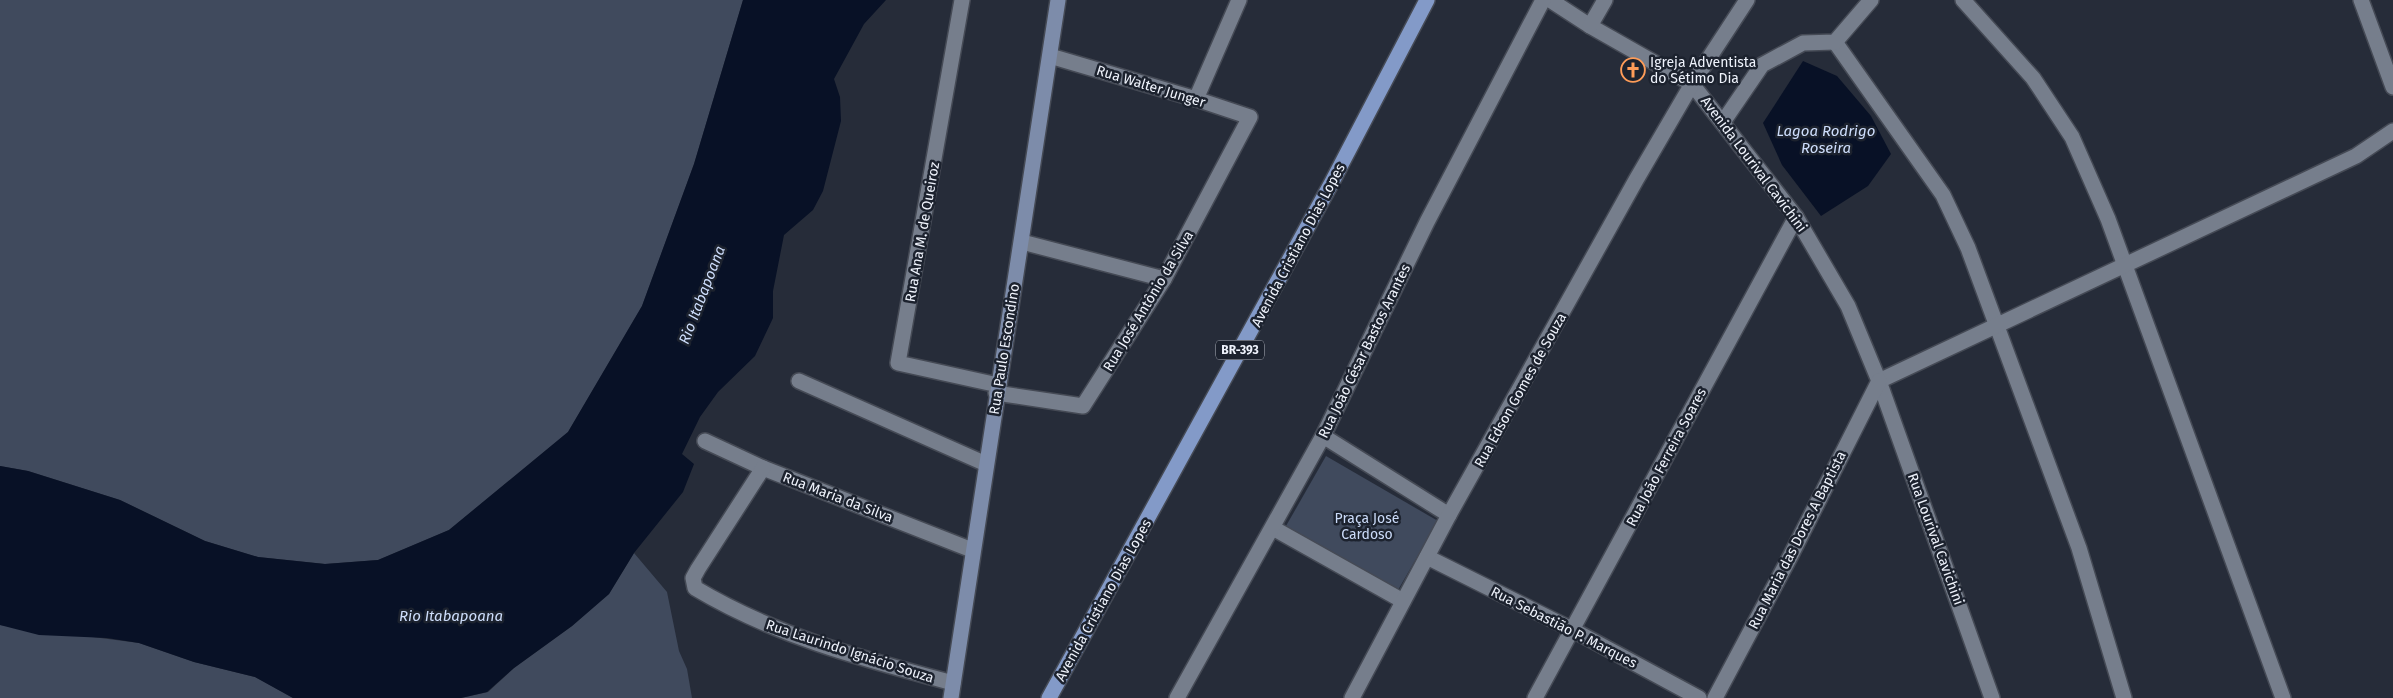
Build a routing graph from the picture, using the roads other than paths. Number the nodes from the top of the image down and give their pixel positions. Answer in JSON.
{"nodes":[{"id":1,"x":962,"y":0,"type":"edge"},
{"id":2,"x":1058,"y":0,"type":"edge"},
{"id":3,"x":1240,"y":0,"type":"edge"},
{"id":4,"x":1427,"y":0,"type":"edge"},
{"id":5,"x":1543,"y":0,"type":"edge"},
{"id":6,"x":1550,"y":0,"type":"edge"},
{"id":7,"x":1605,"y":0,"type":"edge"},
{"id":8,"x":1747,"y":0,"type":"edge"},
{"id":9,"x":1871,"y":0,"type":"edge"},
{"id":10,"x":1963,"y":0,"type":"edge"},
{"id":11,"x":2361,"y":0,"type":"edge"},
{"id":12,"x":1590,"y":26,"type":"junction"},
{"id":13,"x":1835,"y":42,"type":"junction"},
{"id":14,"x":1050,"y":56,"type":"junction"},
{"id":15,"x":1692,"y":84,"type":"junction"},
{"id":16,"x":2393,"y":87,"type":"edge"},
{"id":17,"x":1196,"y":98,"type":"junction"},
{"id":18,"x":1250,"y":117,"type":"joint"},
{"id":19,"x":1722,"y":122,"type":"junction"},
{"id":20,"x":2393,"y":131,"type":"edge"},
{"id":21,"x":1796,"y":217,"type":"junction"},
{"id":22,"x":1022,"y":242,"type":"junction"},
{"id":23,"x":2124,"y":265,"type":"junction"},
{"id":24,"x":1164,"y":279,"type":"junction"},
{"id":25,"x":1997,"y":326,"type":"junction"},
{"id":26,"x":799,"y":381,"type":"dead end"},
{"id":27,"x":1878,"y":381,"type":"junction"},
{"id":28,"x":997,"y":389,"type":"junction"},
{"id":29,"x":1323,"y":436,"type":"junction"},
{"id":30,"x":705,"y":441,"type":"dead end"},
{"id":31,"x":986,"y":464,"type":"junction"},
{"id":32,"x":763,"y":468,"type":"junction"},
{"id":33,"x":1449,"y":515,"type":"junction"},
{"id":34,"x":1273,"y":528,"type":"junction"},
{"id":35,"x":972,"y":550,"type":"junction"},
{"id":36,"x":1427,"y":557,"type":"junction"},
{"id":37,"x":1403,"y":601,"type":"junction"},
{"id":38,"x":1573,"y":630,"type":"junction"},
{"id":39,"x":952,"y":691,"type":"edge"},
{"id":40,"x":1048,"y":698,"type":"edge"},
{"id":41,"x":1177,"y":698,"type":"edge"},
{"id":42,"x":1352,"y":698,"type":"edge"},
{"id":43,"x":1535,"y":698,"type":"edge"},
{"id":44,"x":1699,"y":698,"type":"edge"},
{"id":45,"x":1715,"y":698,"type":"edge"},
{"id":46,"x":1992,"y":698,"type":"edge"},
{"id":47,"x":2124,"y":698,"type":"edge"},
{"id":48,"x":2283,"y":698,"type":"edge"}],
"edges":[{"from":1,"to":28,"type":"street","name":"Rua Ana M. de Queiroz"},
{"from":2,"to":14,"type":"main road","name":"Rua Paulo Escondino"},
{"from":3,"to":17,"type":"street"},
{"from":4,"to":40,"type":"main road","name":"Avenida Cristiano Dias Lopes","number":"BR-393"},
{"from":5,"to":29,"type":"street","name":"Rua João César Bastos Arantes"},
{"from":6,"to":12,"type":"street"},
{"from":7,"to":12,"type":"street"},
{"from":8,"to":15,"type":"street","name":"Rua Edson Gomes de Souza"},
{"from":9,"to":13,"type":"street"},
{"from":10,"to":23,"type":"street"},
{"from":11,"to":16,"type":"street"},
{"from":12,"to":15,"type":"street"},
{"from":13,"to":19,"type":"street"},
{"from":13,"to":25,"type":"street"},
{"from":14,"to":17,"type":"street","name":"Rua Walter Junger"},
{"from":14,"to":22,"type":"main road","name":"Rua Paulo Escondino"},
{"from":15,"to":19,"type":"street","name":"Avenida Lourival Cavichini"},
{"from":15,"to":33,"type":"street","name":"Rua Edson Gomes de Souza"},
{"from":17,"to":18,"type":"street","name":"Rua Walter Junger"},
{"from":18,"to":24,"type":"street","name":"Rua José Antônio da Silva"},
{"from":19,"to":21,"type":"street","name":"Avenida Lourival Cavichini"},
{"from":20,"to":23,"type":"street"},
{"from":21,"to":27,"type":"street","name":"Avenida Lourival Cavichini"},
{"from":21,"to":38,"type":"street","name":"Rua João Ferreira Soares"},
{"from":22,"to":24,"type":"street"},
{"from":22,"to":28,"type":"main road","name":"Rua Paulo Escondino"},
{"from":23,"to":25,"type":"street"},
{"from":23,"to":48,"type":"street"},
{"from":24,"to":28,"type":"street","name":"Rua José Antônio da Silva"},
{"from":25,"to":27,"type":"street"},
{"from":25,"to":47,"type":"street"},
{"from":26,"to":31,"type":"street"},
{"from":27,"to":45,"type":"street","name":"Rua Maria das Dores A Baptista"},
{"from":27,"to":46,"type":"street","name":"Rua Lourival Cavichini"},
{"from":28,"to":31,"type":"main road","name":"Rua Paulo Escondino"},
{"from":29,"to":33,"type":"street"},
{"from":29,"to":34,"type":"street","name":"Rua João César Bastos Arantes"},
{"from":30,"to":32,"type":"street","name":"Rua Maria da Silva"},
{"from":31,"to":35,"type":"main road","name":"Rua Paulo Escondino"},
{"from":32,"to":35,"type":"street","name":"Rua Maria da Silva"},
{"from":32,"to":39,"type":"street","name":"Rua Laurindo Ignácio Souza"},
{"from":33,"to":36,"type":"street","name":"Rua Edson Gomes de Souza"},
{"from":34,"to":37,"type":"street"},
{"from":34,"to":41,"type":"street","name":"Rua João César Bastos Arantes"},
{"from":35,"to":39,"type":"main road","name":"Rua Paulo Escondino"},
{"from":36,"to":37,"type":"street","name":"Rua Edson Gomes de Souza"},
{"from":36,"to":38,"type":"street","name":"Rua Sebastião P. Marques"},
{"from":37,"to":42,"type":"street","name":"Rua Edson Gomes de Souza"},
{"from":38,"to":43,"type":"street","name":"Rua João Ferreira Soares"},
{"from":38,"to":44,"type":"street","name":"Rua Sebastião P. Marques"}]}
